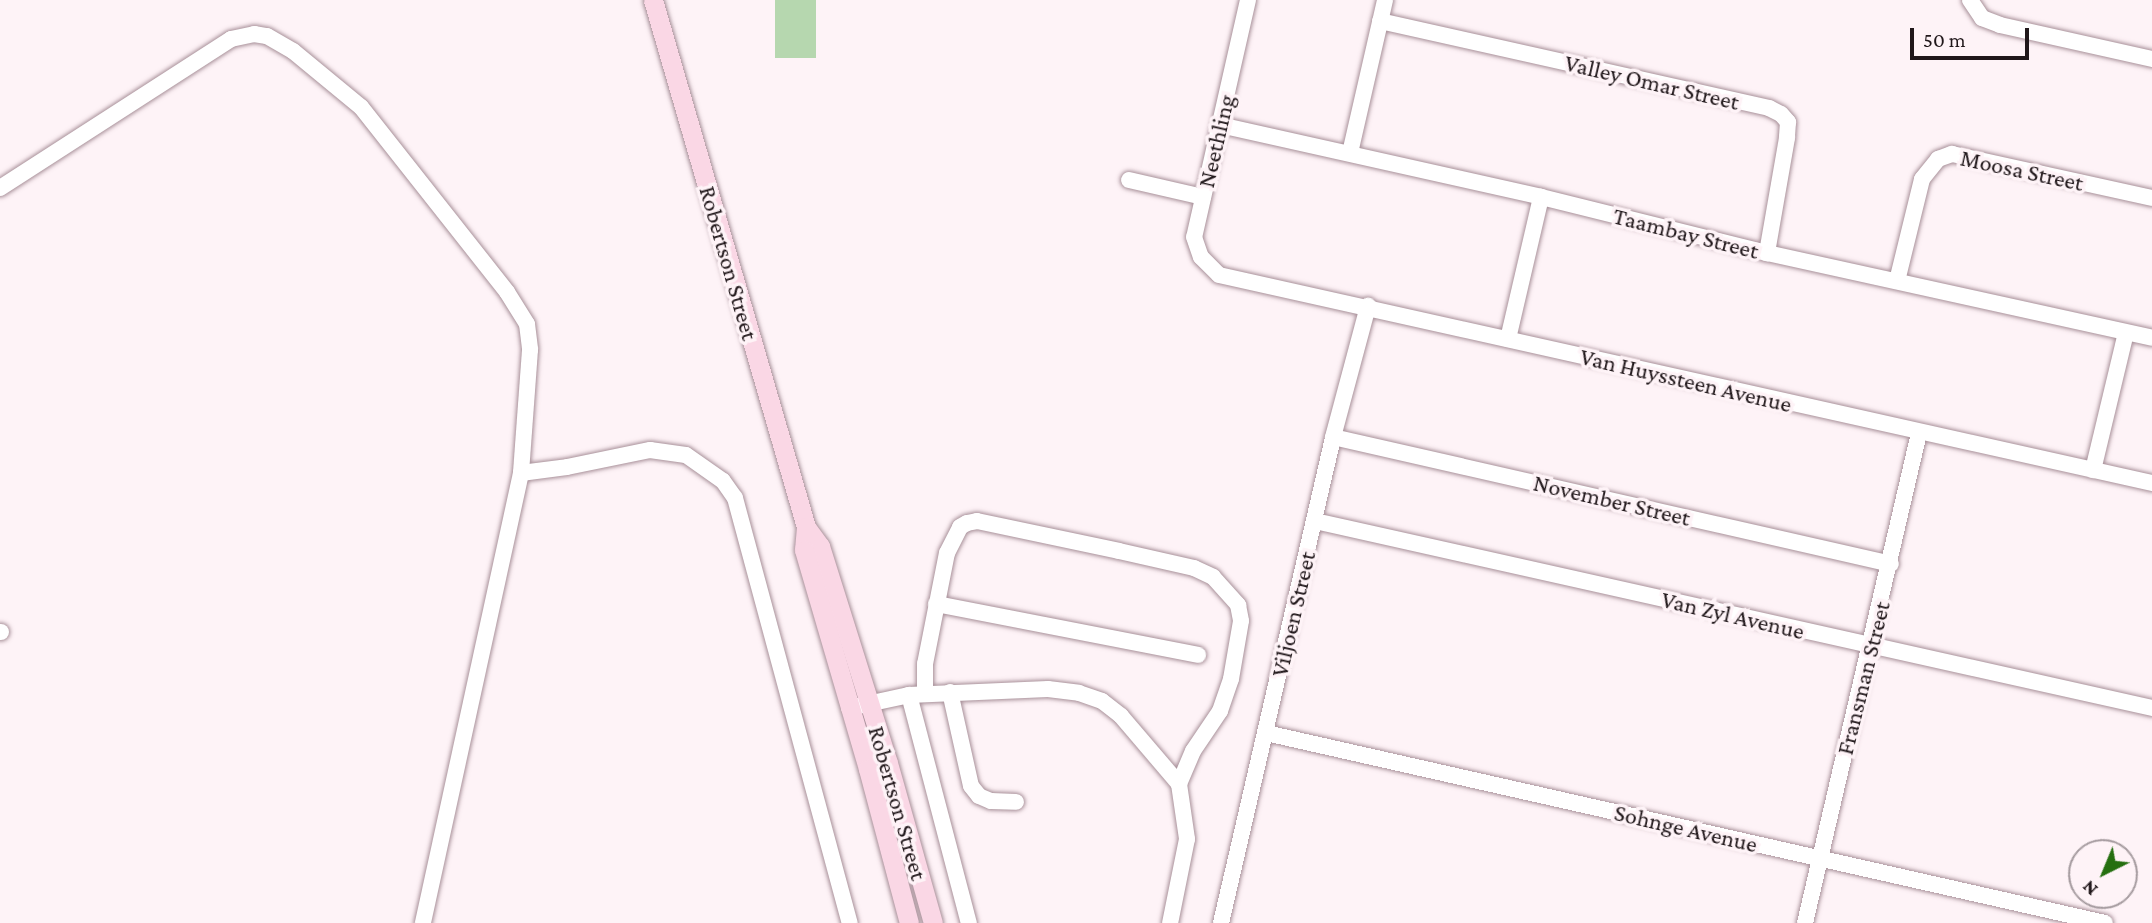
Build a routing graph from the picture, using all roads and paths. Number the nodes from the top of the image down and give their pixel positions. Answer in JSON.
{"nodes":[{"id":1,"x":653,"y":0,"type":"edge"},
{"id":2,"x":1248,"y":0,"type":"edge"},
{"id":3,"x":1385,"y":0,"type":"edge"},
{"id":4,"x":1970,"y":0,"type":"edge"},
{"id":5,"x":1380,"y":21,"type":"junction"},
{"id":6,"x":2152,"y":59,"type":"edge"},
{"id":7,"x":1220,"y":125,"type":"junction"},
{"id":8,"x":1350,"y":153,"type":"junction"},
{"id":9,"x":1129,"y":180,"type":"dead end"},
{"id":10,"x":0,"y":188,"type":"edge"},
{"id":11,"x":1203,"y":197,"type":"junction"},
{"id":12,"x":1541,"y":197,"type":"junction"},
{"id":13,"x":2152,"y":198,"type":"edge"},
{"id":14,"x":1767,"y":253,"type":"junction"},
{"id":15,"x":1219,"y":275,"type":"joint"},
{"id":16,"x":1897,"y":281,"type":"junction"},
{"id":17,"x":1368,"y":306,"type":"junction"},
{"id":18,"x":2126,"y":333,"type":"junction"},
{"id":19,"x":2152,"y":338,"type":"edge"},
{"id":20,"x":1508,"y":340,"type":"junction"},
{"id":21,"x":1919,"y":433,"type":"junction"},
{"id":22,"x":1334,"y":437,"type":"junction"},
{"id":23,"x":2093,"y":470,"type":"junction"},
{"id":24,"x":521,"y":473,"type":"junction"},
{"id":25,"x":2152,"y":483,"type":"edge"},
{"id":26,"x":1315,"y":521,"type":"junction"},
{"id":27,"x":806,"y":527,"type":"junction"},
{"id":28,"x":1891,"y":564,"type":"junction"},
{"id":29,"x":936,"y":604,"type":"junction"},
{"id":30,"x":1870,"y":645,"type":"junction"},
{"id":31,"x":1198,"y":655,"type":"dead end"},
{"id":32,"x":950,"y":692,"type":"junction"},
{"id":33,"x":917,"y":695,"type":"junction"},
{"id":34,"x":869,"y":703,"type":"junction"},
{"id":35,"x":849,"y":708,"type":"junction"},
{"id":36,"x":2152,"y":708,"type":"edge"},
{"id":37,"x":1266,"y":733,"type":"junction"},
{"id":38,"x":1179,"y":783,"type":"junction"},
{"id":39,"x":1016,"y":802,"type":"dead end"},
{"id":40,"x":1820,"y":859,"type":"junction"},
{"id":41,"x":423,"y":923,"type":"edge"},
{"id":42,"x":850,"y":923,"type":"edge"},
{"id":43,"x":909,"y":923,"type":"edge"},
{"id":44,"x":933,"y":923,"type":"edge"},
{"id":45,"x":969,"y":923,"type":"edge"},
{"id":46,"x":1170,"y":923,"type":"edge"},
{"id":47,"x":1221,"y":923,"type":"edge"},
{"id":48,"x":1805,"y":923,"type":"edge"},
{"id":49,"x":2105,"y":923,"type":"edge"}],
"edges":[{"from":1,"to":27,"type":"main road","name":"Robertson Street"},
{"from":2,"to":7,"type":"street","name":"Neethling"},
{"from":3,"to":5,"type":"street"},
{"from":4,"to":6,"type":"street"},
{"from":5,"to":8,"type":"street"},
{"from":5,"to":14,"type":"street","name":"Valley Omar Street"},
{"from":7,"to":8,"type":"street","name":"Taambay Street"},
{"from":7,"to":11,"type":"street","name":"Neethling"},
{"from":8,"to":12,"type":"street","name":"Taambay Street"},
{"from":9,"to":11,"type":"street"},
{"from":10,"to":24,"type":"street"},
{"from":11,"to":15,"type":"street","name":"Neethling"},
{"from":12,"to":14,"type":"street","name":"Taambay Street"},
{"from":12,"to":20,"type":"street"},
{"from":13,"to":16,"type":"street","name":"Moosa Street"},
{"from":14,"to":16,"type":"street","name":"Taambay Street"},
{"from":15,"to":17,"type":"street","name":"Van Huyssteen Avenue"},
{"from":16,"to":18,"type":"street","name":"Taambay Street"},
{"from":17,"to":20,"type":"street","name":"Van Huyssteen Avenue"},
{"from":17,"to":22,"type":"street","name":"Viljoen Street"},
{"from":18,"to":19,"type":"street","name":"Taambay Street"},
{"from":18,"to":23,"type":"street"},
{"from":20,"to":21,"type":"street","name":"Van Huyssteen Avenue"},
{"from":21,"to":23,"type":"street","name":"Van Huyssteen Avenue"},
{"from":21,"to":28,"type":"street","name":"Fransman Street"},
{"from":22,"to":26,"type":"street","name":"Viljoen Street"},
{"from":22,"to":28,"type":"street","name":"November Street"},
{"from":23,"to":25,"type":"street","name":"Van Huyssteen Avenue"},
{"from":24,"to":41,"type":"street"},
{"from":24,"to":42,"type":"street"},
{"from":26,"to":30,"type":"street","name":"Van Zyl Avenue"},
{"from":26,"to":37,"type":"street","name":"Viljoen Street"},
{"from":27,"to":34,"type":"main road","name":"Robertson Street"},
{"from":27,"to":35,"type":"main road","name":"Robertson Street"},
{"from":28,"to":30,"type":"street","name":"Fransman Street"},
{"from":29,"to":31,"type":"street"},
{"from":29,"to":33,"type":"street"},
{"from":29,"to":38,"type":"street"},
{"from":30,"to":36,"type":"street","name":"Van Zyl Avenue"},
{"from":30,"to":40,"type":"street","name":"Fransman Street"},
{"from":32,"to":33,"type":"street"},
{"from":32,"to":38,"type":"street"},
{"from":32,"to":39,"type":"street"},
{"from":33,"to":34,"type":"street"},
{"from":33,"to":45,"type":"street"},
{"from":34,"to":35,"type":"street"},
{"from":34,"to":44,"type":"main road","name":"Robertson Street"},
{"from":35,"to":43,"type":"main road","name":"Robertson Street"},
{"from":37,"to":40,"type":"street","name":"Sohnge Avenue"},
{"from":37,"to":47,"type":"street","name":"Viljoen Street"},
{"from":38,"to":46,"type":"street"},
{"from":40,"to":48,"type":"street","name":"Fransman Street"},
{"from":40,"to":49,"type":"street","name":"Sohnge Avenue"}]}
